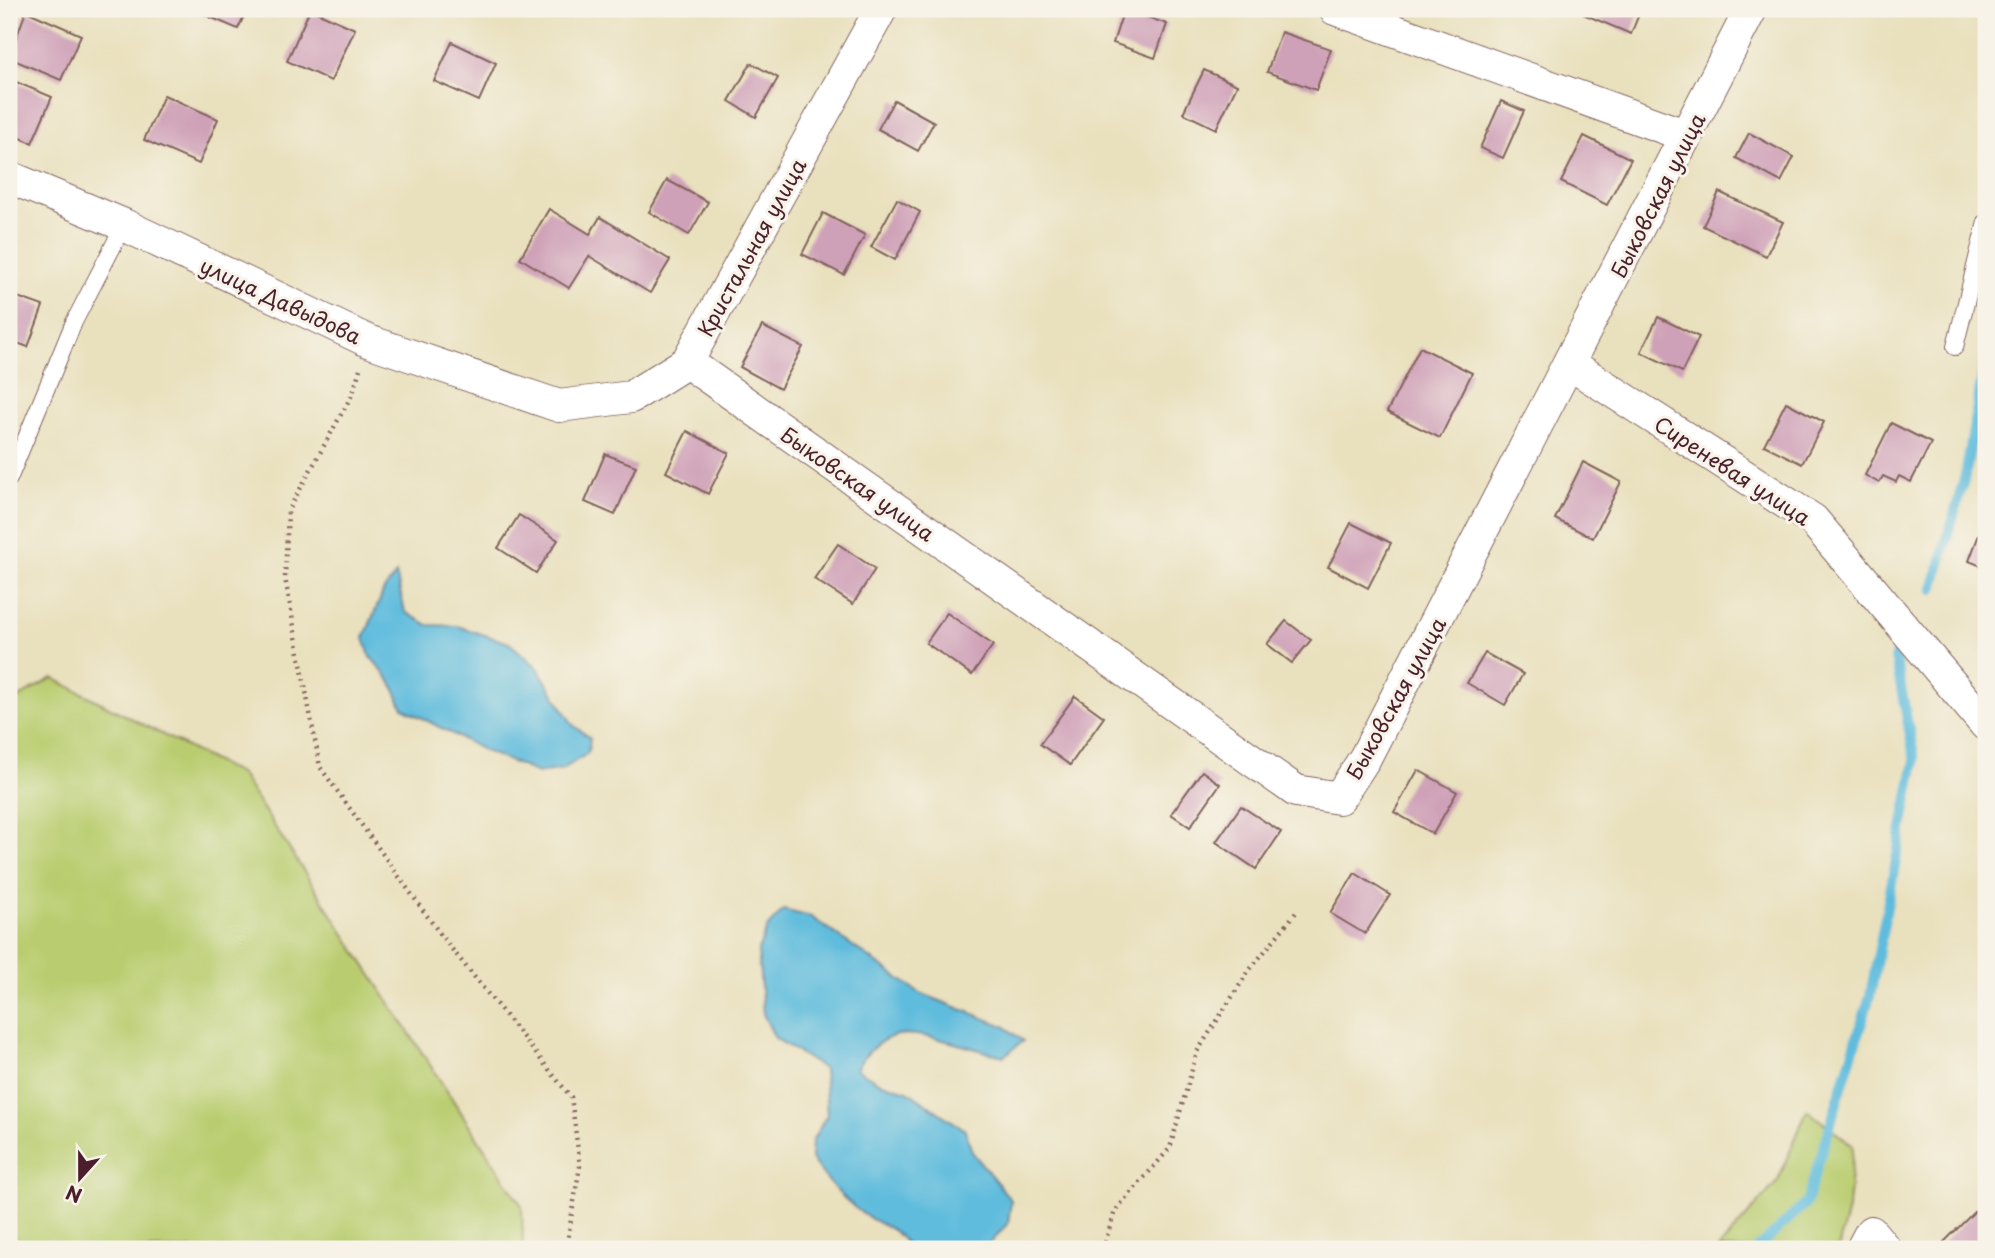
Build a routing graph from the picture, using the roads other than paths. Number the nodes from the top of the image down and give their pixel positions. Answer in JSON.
{"nodes":[{"id":1,"x":881,"y":9,"type":"edge"},
{"id":2,"x":1335,"y":9,"type":"edge"},
{"id":3,"x":1751,"y":9,"type":"edge"},
{"id":4,"x":1687,"y":136,"type":"junction"},
{"id":5,"x":9,"y":177,"type":"edge"},
{"id":6,"x":1986,"y":222,"type":"edge"},
{"id":7,"x":124,"y":225,"type":"junction"},
{"id":8,"x":1955,"y":346,"type":"dead end"},
{"id":9,"x":687,"y":362,"type":"junction"},
{"id":10,"x":1570,"y":364,"type":"junction"},
{"id":11,"x":559,"y":406,"type":"joint"},
{"id":12,"x":9,"y":479,"type":"edge"},
{"id":13,"x":1986,"y":725,"type":"edge"}],
"edges":[{"from":1,"to":9,"type":"street","name":"Кристальная улица"},
{"from":2,"to":4,"type":"street"},
{"from":3,"to":4,"type":"street","name":"Быковская улица"},
{"from":4,"to":10,"type":"street","name":"Быковская улица"},
{"from":5,"to":7,"type":"street","name":"улица Давыдова"},
{"from":6,"to":8,"type":"lane"},
{"from":7,"to":11,"type":"street","name":"улица Давыдова"},
{"from":7,"to":12,"type":"lane"},
{"from":9,"to":10,"type":"street","name":"Быковская улица"},
{"from":9,"to":11,"type":"street","name":"Кристальная улица"},
{"from":10,"to":13,"type":"street","name":"Сиреневая улица"}]}
